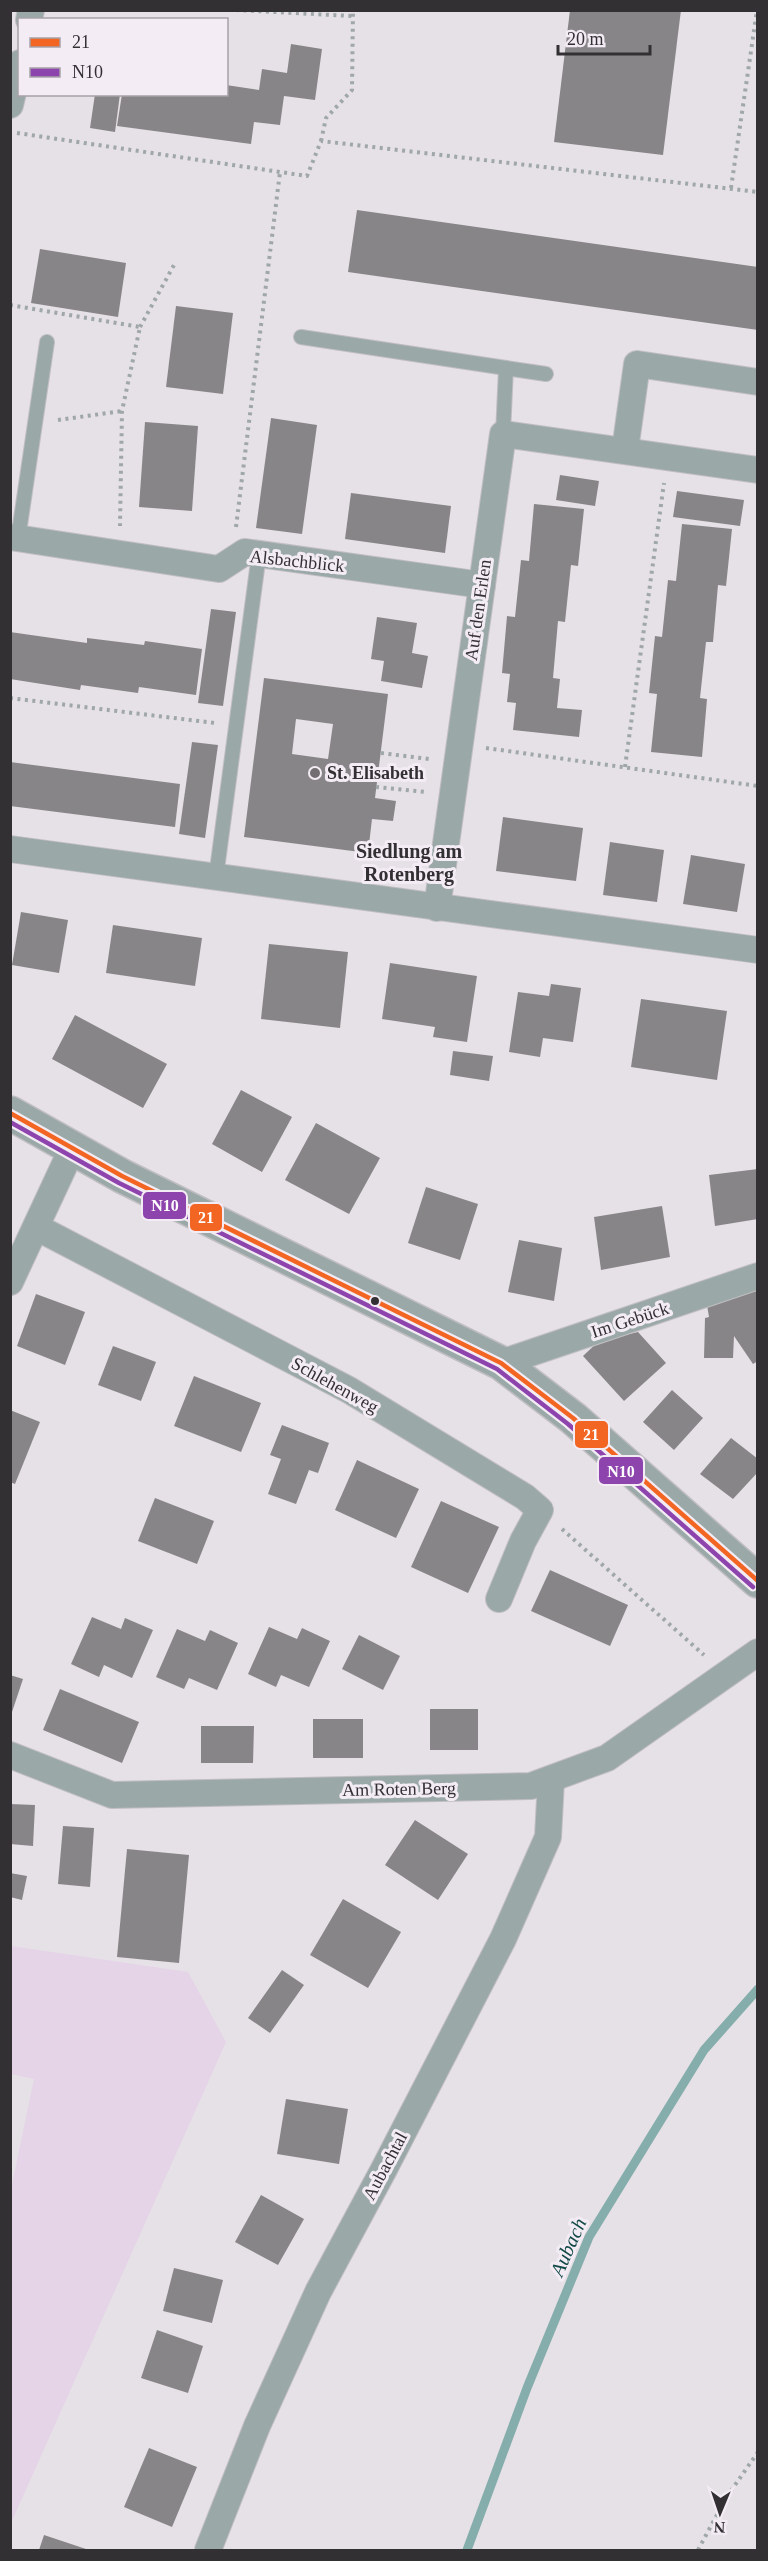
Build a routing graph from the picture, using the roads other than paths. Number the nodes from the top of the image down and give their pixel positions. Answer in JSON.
{"nodes":[{"id":1,"x":18,"y":71,"type":"edge"},
{"id":2,"x":10,"y":105,"type":"edge"},
{"id":3,"x":301,"y":338,"type":"dead end"},
{"id":4,"x":47,"y":342,"type":"dead end"},
{"id":5,"x":506,"y":368,"type":"junction"},
{"id":6,"x":546,"y":374,"type":"dead end"},
{"id":7,"x":758,"y":382,"type":"edge"},
{"id":8,"x":503,"y":434,"type":"junction"},
{"id":9,"x":625,"y":450,"type":"junction"},
{"id":10,"x":758,"y":470,"type":"edge"},
{"id":11,"x":14,"y":538,"type":"edge"},
{"id":12,"x":259,"y":554,"type":"junction"},
{"id":13,"x":482,"y":585,"type":"junction"},
{"id":14,"x":10,"y":849,"type":"edge"},
{"id":15,"x":216,"y":877,"type":"junction"},
{"id":16,"x":437,"y":908,"type":"junction"},
{"id":17,"x":758,"y":950,"type":"edge"},
{"id":18,"x":10,"y":1113,"type":"edge"},
{"id":19,"x":72,"y":1149,"type":"junction"},
{"id":20,"x":36,"y":1227,"type":"junction"},
{"id":21,"x":758,"y":1276,"type":"edge"},
{"id":22,"x":10,"y":1282,"type":"edge"},
{"id":23,"x":501,"y":1363,"type":"junction"},
{"id":24,"x":758,"y":1581,"type":"edge"},
{"id":25,"x":499,"y":1599,"type":"dead end"},
{"id":26,"x":758,"y":1652,"type":"edge"},
{"id":27,"x":10,"y":1755,"type":"edge"},
{"id":28,"x":551,"y":1780,"type":"junction"},
{"id":29,"x":208,"y":2550,"type":"edge"}],
"edges":[{"from":1,"to":2,"type":"street"},
{"from":3,"to":5,"type":"lane"},
{"from":4,"to":11,"type":"lane"},
{"from":5,"to":6,"type":"lane"},
{"from":5,"to":8,"type":"lane"},
{"from":7,"to":9,"type":"street"},
{"from":8,"to":9,"type":"street"},
{"from":8,"to":13,"type":"street","name":"Auf den Erlen"},
{"from":9,"to":10,"type":"street"},
{"from":11,"to":12,"type":"street","name":"Alsbachblick"},
{"from":12,"to":13,"type":"street","name":"Alsbachblick"},
{"from":12,"to":15,"type":"lane"},
{"from":13,"to":16,"type":"street","name":"Auf den Erlen"},
{"from":14,"to":15,"type":"street"},
{"from":15,"to":16,"type":"street"},
{"from":16,"to":17,"type":"street"},
{"from":18,"to":19,"type":"street"},
{"from":19,"to":20,"type":"street"},
{"from":19,"to":23,"type":"street"},
{"from":20,"to":22,"type":"street"},
{"from":20,"to":25,"type":"street","name":"Schlehenweg"},
{"from":21,"to":23,"type":"street","name":"Im Gebück"},
{"from":23,"to":24,"type":"street"},
{"from":26,"to":28,"type":"street","name":"Am Roten Berg"},
{"from":27,"to":28,"type":"street","name":"Am Roten Berg"},
{"from":28,"to":29,"type":"street","name":"Aubachtal"}]}
